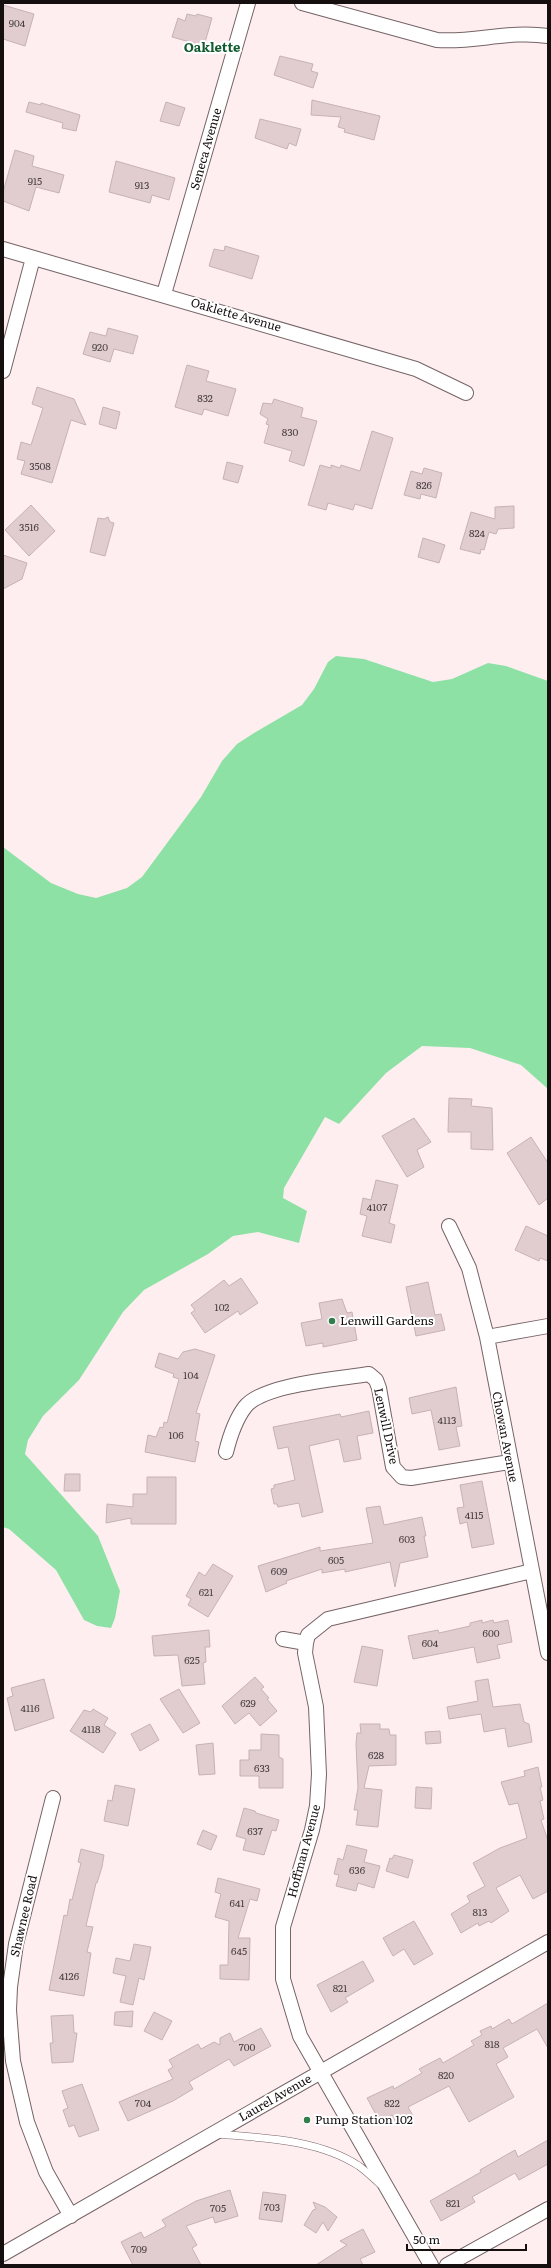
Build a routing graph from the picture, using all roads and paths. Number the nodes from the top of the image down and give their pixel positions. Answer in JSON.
{"nodes":[{"id":1,"x":248,"y":3,"type":"edge"},
{"id":2,"x":302,"y":3,"type":"edge"},
{"id":3,"x":548,"y":36,"type":"edge"},
{"id":4,"x":3,"y":249,"type":"edge"},
{"id":5,"x":33,"y":258,"type":"junction"},
{"id":6,"x":164,"y":294,"type":"junction"},
{"id":7,"x":3,"y":371,"type":"edge"},
{"id":8,"x":466,"y":393,"type":"dead end"},
{"id":9,"x":449,"y":1226,"type":"dead end"},
{"id":10,"x":548,"y":1326,"type":"edge"},
{"id":11,"x":486,"y":1337,"type":"junction"},
{"id":12,"x":226,"y":1452,"type":"dead end"},
{"id":13,"x":510,"y":1462,"type":"junction"},
{"id":14,"x":532,"y":1571,"type":"junction"},
{"id":15,"x":283,"y":1639,"type":"dead end"},
{"id":16,"x":306,"y":1643,"type":"junction"},
{"id":17,"x":548,"y":1653,"type":"edge"},
{"id":18,"x":53,"y":1798,"type":"dead end"},
{"id":19,"x":548,"y":1942,"type":"edge"},
{"id":20,"x":321,"y":2072,"type":"junction"},
{"id":21,"x":214,"y":2134,"type":"junction"},
{"id":22,"x":389,"y":2192,"type":"junction"},
{"id":23,"x":548,"y":2209,"type":"edge"},
{"id":24,"x":71,"y":2216,"type":"junction"},
{"id":25,"x":3,"y":2254,"type":"edge"},
{"id":26,"x":431,"y":2265,"type":"edge"},
{"id":27,"x":447,"y":2265,"type":"edge"}],
"edges":[{"from":1,"to":6,"type":"street","name":"Seneca Avenue"},
{"from":2,"to":3,"type":"street"},
{"from":4,"to":5,"type":"street","name":"Oaklette Avenue"},
{"from":5,"to":6,"type":"street","name":"Oaklette Avenue"},
{"from":5,"to":7,"type":"street"},
{"from":6,"to":8,"type":"street","name":"Oaklette Avenue"},
{"from":9,"to":11,"type":"street","name":"Chowan Avenue"},
{"from":10,"to":11,"type":"street"},
{"from":11,"to":13,"type":"street","name":"Chowan Avenue"},
{"from":12,"to":13,"type":"street","name":"Lenwill Drive"},
{"from":13,"to":14,"type":"street","name":"Chowan Avenue"},
{"from":14,"to":16,"type":"street"},
{"from":14,"to":17,"type":"street","name":"Chowan Avenue"},
{"from":15,"to":16,"type":"street"},
{"from":16,"to":20,"type":"street","name":"Hoffman Avenue"},
{"from":18,"to":24,"type":"street","name":"Shawnee Road"},
{"from":19,"to":20,"type":"street","name":"Laurel Avenue"},
{"from":20,"to":21,"type":"street","name":"Laurel Avenue"},
{"from":20,"to":22,"type":"street","name":"Hoffman Avenue"},
{"from":21,"to":22,"type":"lane"},
{"from":21,"to":24,"type":"street","name":"Laurel Avenue"},
{"from":22,"to":26,"type":"street","name":"Hoffman Avenue"},
{"from":23,"to":27,"type":"street"},
{"from":24,"to":25,"type":"street","name":"Laurel Avenue"}]}
